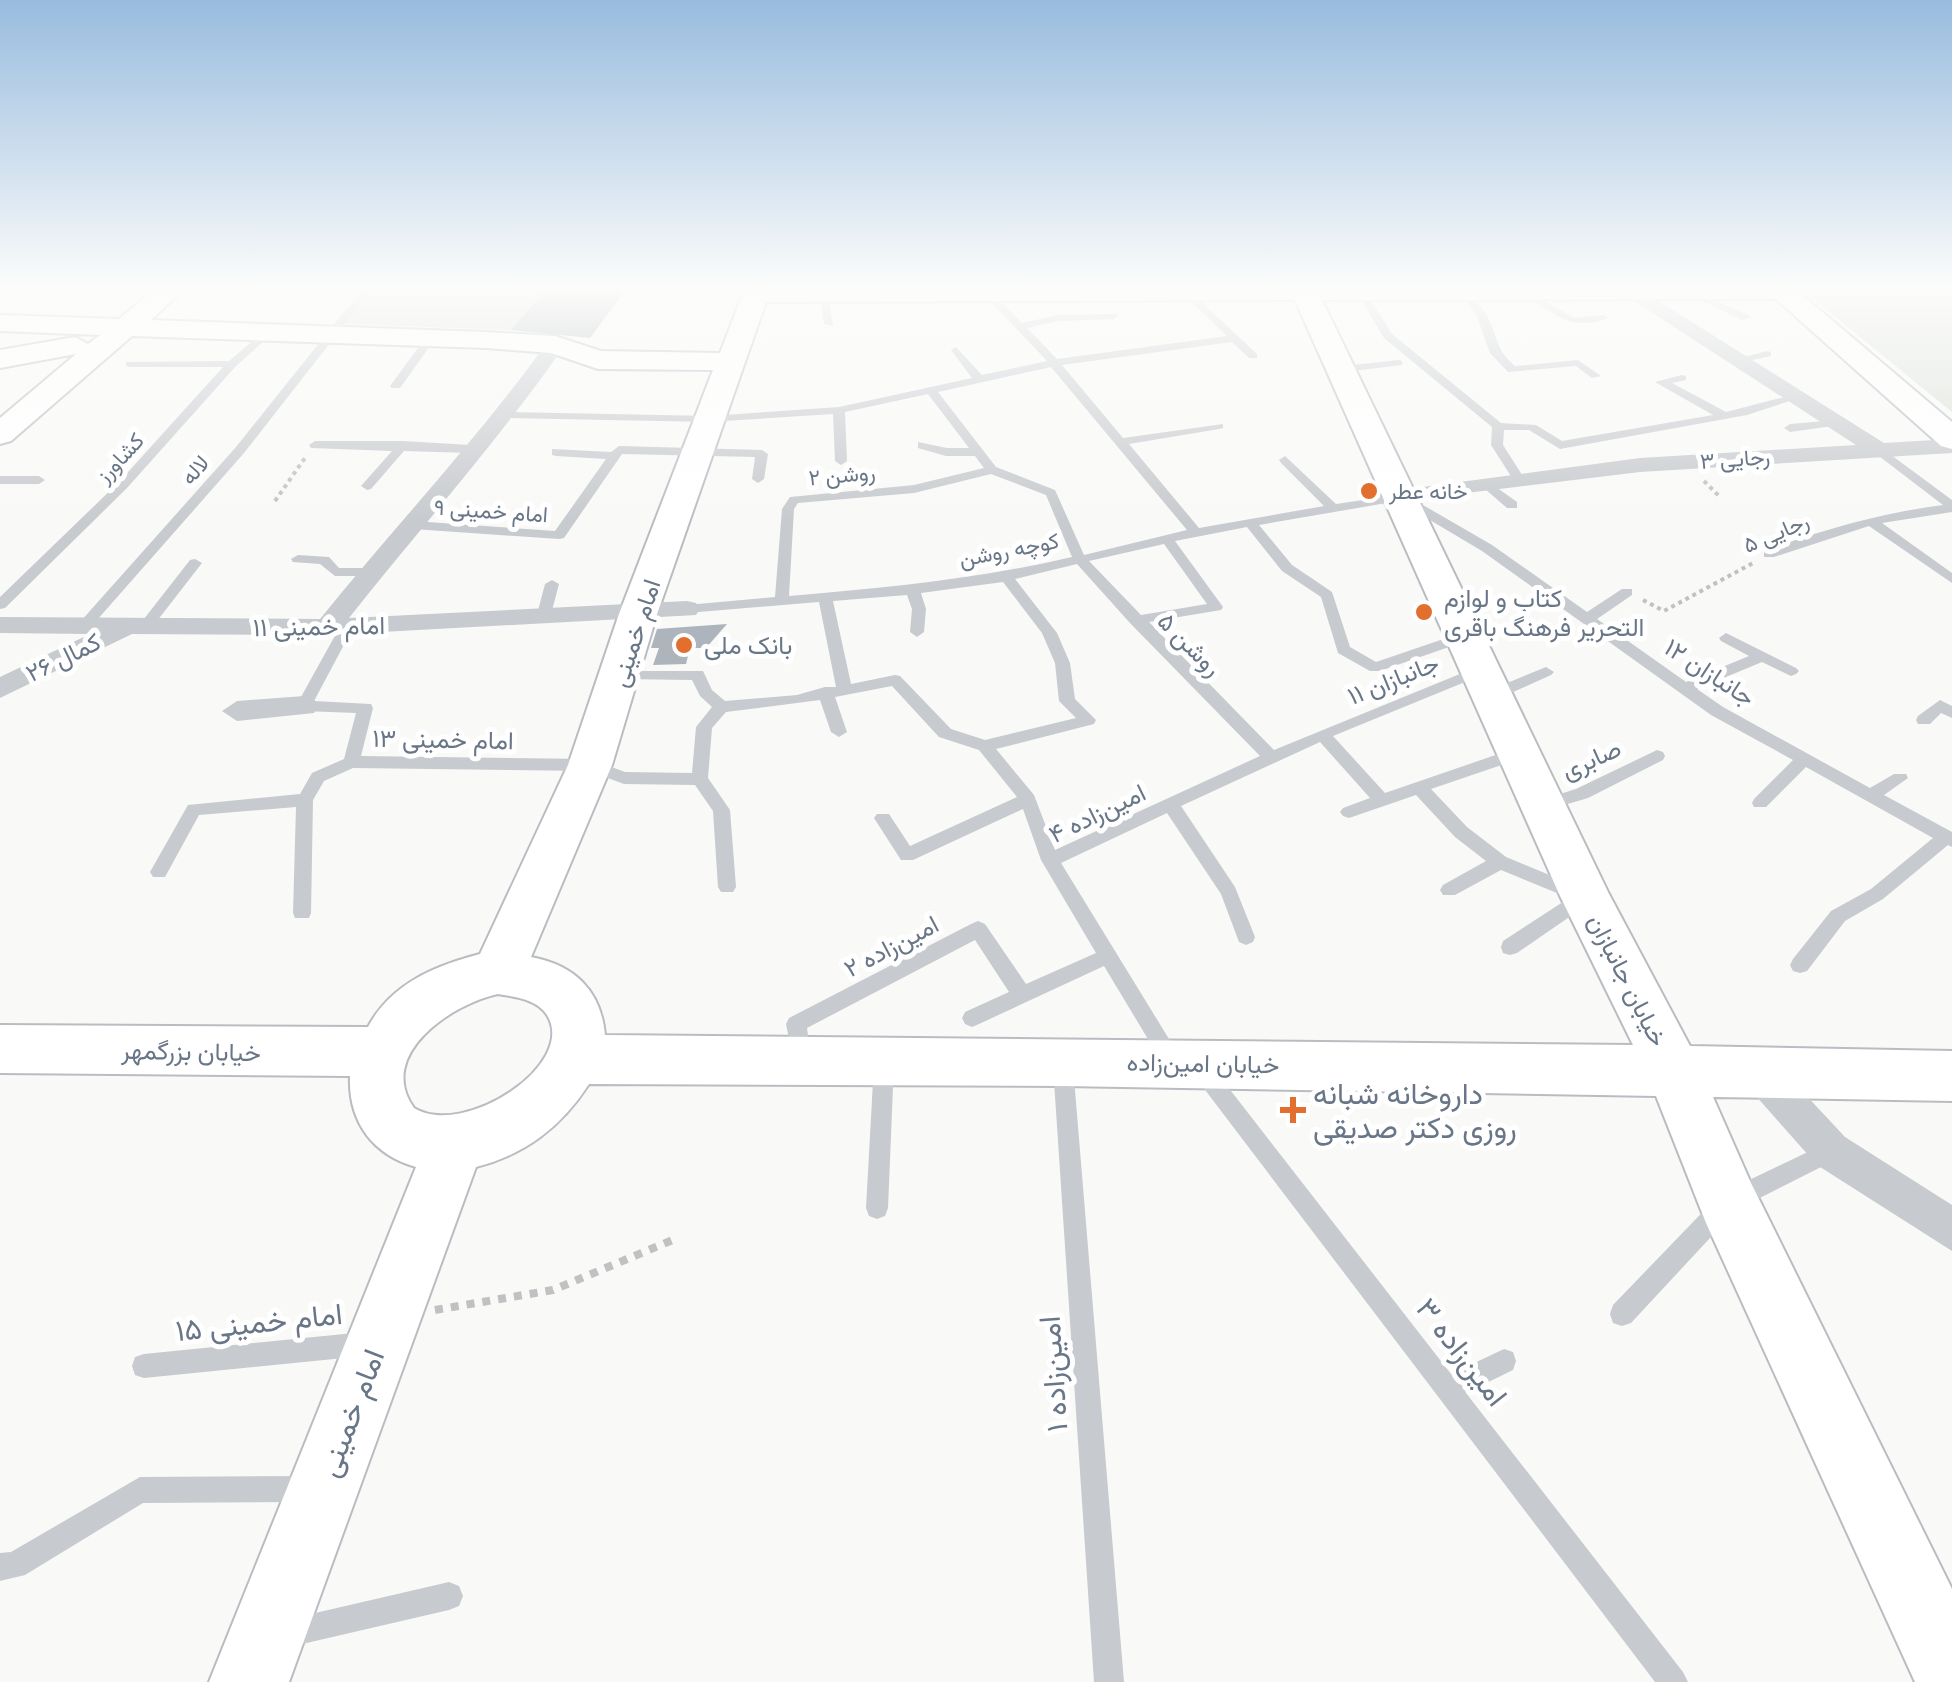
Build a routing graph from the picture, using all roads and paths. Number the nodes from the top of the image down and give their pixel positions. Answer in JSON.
{"nodes":[{"id":1,"x":65,"y":366,"type":"edge"},
{"id":2,"x":77,"y":366,"type":"edge"},
{"id":3,"x":230,"y":366,"type":"edge"},
{"id":4,"x":304,"y":366,"type":"edge"},
{"id":5,"x":410,"y":366,"type":"edge"},
{"id":6,"x":540,"y":366,"type":"edge"},
{"id":7,"x":730,"y":366,"type":"edge"},
{"id":8,"x":969,"y":366,"type":"edge"},
{"id":9,"x":1034,"y":366,"type":"edge"},
{"id":10,"x":1058,"y":366,"type":"edge"},
{"id":11,"x":1367,"y":366,"type":"edge"},
{"id":12,"x":1425,"y":366,"type":"edge"},
{"id":13,"x":1508,"y":366,"type":"edge"},
{"id":14,"x":1545,"y":366,"type":"edge"},
{"id":15,"x":1583,"y":366,"type":"edge"},
{"id":16,"x":1748,"y":366,"type":"edge"},
{"id":17,"x":1867,"y":366,"type":"edge"},
{"id":18,"x":74,"y":369,"type":"junction"},
{"id":19,"x":1344,"y":369,"type":"joint"},
{"id":20,"x":1596,"y":376,"type":"dead end"},
{"id":21,"x":1682,"y":378,"type":"dead end"},
{"id":22,"x":980,"y":380,"type":"junction"},
{"id":23,"x":396,"y":386,"type":"dead end"},
{"id":24,"x":932,"y":391,"type":"junction"},
{"id":25,"x":1796,"y":397,"type":"junction"},
{"id":26,"x":839,"y":410,"type":"junction"},
{"id":27,"x":506,"y":415,"type":"junction"},
{"id":28,"x":1722,"y":416,"type":"junction"},
{"id":29,"x":1836,"y":423,"type":"junction"},
{"id":30,"x":1220,"y":426,"type":"dead end"},
{"id":31,"x":1498,"y":426,"type":"junction"},
{"id":32,"x":1790,"y":428,"type":"dead end"},
{"id":33,"x":0,"y":434,"type":"edge"},
{"id":34,"x":705,"y":436,"type":"junction"},
{"id":35,"x":1120,"y":442,"type":"junction"},
{"id":36,"x":1952,"y":442,"type":"edge"},
{"id":37,"x":314,"y":444,"type":"joint"},
{"id":38,"x":403,"y":445,"type":"junction"},
{"id":39,"x":922,"y":445,"type":"dead end"},
{"id":40,"x":470,"y":450,"type":"junction"},
{"id":41,"x":1879,"y":450,"type":"junction"},
{"id":42,"x":556,"y":452,"type":"dead end"},
{"id":43,"x":978,"y":452,"type":"junction"},
{"id":44,"x":611,"y":456,"type":"junction"},
{"id":45,"x":841,"y":460,"type":"dead end"},
{"id":46,"x":1285,"y":460,"type":"dead end"},
{"id":47,"x":992,"y":470,"type":"junction"},
{"id":48,"x":0,"y":480,"type":"edge"},
{"id":49,"x":39,"y":480,"type":"dead end"},
{"id":50,"x":758,"y":480,"type":"dead end"},
{"id":51,"x":367,"y":486,"type":"dead end"},
{"id":52,"x":1516,"y":493,"type":"junction"},
{"id":53,"x":1400,"y":497,"type":"junction"},
{"id":54,"x":275,"y":501,"type":"dead end"},
{"id":55,"x":1952,"y":507,"type":"edge"},
{"id":56,"x":1335,"y":510,"type":"junction"},
{"id":57,"x":1871,"y":522,"type":"junction"},
{"id":58,"x":1251,"y":523,"type":"junction"},
{"id":59,"x":414,"y":525,"type":"junction"},
{"id":60,"x":1196,"y":532,"type":"junction"},
{"id":61,"x":1167,"y":539,"type":"junction"},
{"id":62,"x":1769,"y":554,"type":"joint"},
{"id":63,"x":298,"y":558,"type":"dead end"},
{"id":64,"x":1079,"y":559,"type":"junction"},
{"id":65,"x":195,"y":563,"type":"dead end"},
{"id":66,"x":374,"y":572,"type":"junction"},
{"id":67,"x":1006,"y":577,"type":"junction"},
{"id":68,"x":1952,"y":578,"type":"edge"},
{"id":69,"x":552,"y":584,"type":"dead end"},
{"id":70,"x":913,"y":590,"type":"junction"},
{"id":71,"x":1627,"y":592,"type":"joint"},
{"id":72,"x":825,"y":597,"type":"junction"},
{"id":73,"x":782,"y":601,"type":"junction"},
{"id":74,"x":0,"y":605,"type":"edge"},
{"id":75,"x":687,"y":608,"type":"joint"},
{"id":76,"x":638,"y":614,"type":"junction"},
{"id":77,"x":543,"y":618,"type":"junction"},
{"id":78,"x":1587,"y":619,"type":"junction"},
{"id":79,"x":1135,"y":620,"type":"junction"},
{"id":80,"x":0,"y":625,"type":"edge"},
{"id":81,"x":85,"y":625,"type":"junction"},
{"id":82,"x":135,"y":626,"type":"junction"},
{"id":83,"x":337,"y":627,"type":"junction"},
{"id":84,"x":917,"y":632,"type":"dead end"},
{"id":85,"x":1726,"y":638,"type":"dead end"},
{"id":86,"x":1758,"y":658,"type":"junction"},
{"id":87,"x":1480,"y":667,"type":"junction"},
{"id":88,"x":1791,"y":671,"type":"dead end"},
{"id":89,"x":1546,"y":672,"type":"dead end"},
{"id":90,"x":622,"y":674,"type":"junction"},
{"id":91,"x":844,"y":687,"type":"junction"},
{"id":92,"x":0,"y":688,"type":"edge"},
{"id":93,"x":1686,"y":688,"type":"junction"},
{"id":94,"x":824,"y":692,"type":"junction"},
{"id":95,"x":304,"y":706,"type":"junction"},
{"id":96,"x":722,"y":707,"type":"junction"},
{"id":97,"x":237,"y":711,"type":"dead end"},
{"id":98,"x":1952,"y":712,"type":"edge"},
{"id":99,"x":1924,"y":720,"type":"dead end"},
{"id":100,"x":839,"y":732,"type":"dead end"},
{"id":101,"x":1322,"y":734,"type":"junction"},
{"id":102,"x":984,"y":746,"type":"junction"},
{"id":103,"x":1519,"y":753,"type":"junction"},
{"id":104,"x":1658,"y":756,"type":"dead end"},
{"id":105,"x":1272,"y":758,"type":"junction"},
{"id":106,"x":1804,"y":758,"type":"junction"},
{"id":107,"x":352,"y":762,"type":"junction"},
{"id":108,"x":590,"y":765,"type":"junction"},
{"id":109,"x":1900,"y":778,"type":"dead end"},
{"id":110,"x":700,"y":779,"type":"junction"},
{"id":111,"x":1420,"y":787,"type":"junction"},
{"id":112,"x":1870,"y":795,"type":"junction"},
{"id":113,"x":1028,"y":799,"type":"junction"},
{"id":114,"x":305,"y":800,"type":"junction"},
{"id":115,"x":1382,"y":800,"type":"junction"},
{"id":116,"x":1760,"y":803,"type":"dead end"},
{"id":117,"x":1171,"y":804,"type":"junction"},
{"id":118,"x":1543,"y":805,"type":"junction"},
{"id":119,"x":1349,"y":812,"type":"dead end"},
{"id":120,"x":883,"y":818,"type":"dead end"},
{"id":121,"x":1949,"y":838,"type":"edge"},
{"id":122,"x":1050,"y":860,"type":"junction"},
{"id":123,"x":1500,"y":862,"type":"junction"},
{"id":124,"x":160,"y":872,"type":"dead end"},
{"id":125,"x":727,"y":887,"type":"dead end"},
{"id":126,"x":1449,"y":890,"type":"dead end"},
{"id":127,"x":1585,"y":896,"type":"junction"},
{"id":128,"x":302,"y":912,"type":"dead end"},
{"id":129,"x":1246,"y":937,"type":"dead end"},
{"id":130,"x":1510,"y":947,"type":"dead end"},
{"id":131,"x":1108,"y":956,"type":"junction"},
{"id":132,"x":1800,"y":965,"type":"dead end"},
{"id":133,"x":498,"y":972,"type":"junction"},
{"id":134,"x":1020,"y":992,"type":"junction"},
{"id":135,"x":972,"y":1018,"type":"dead end"},
{"id":136,"x":0,"y":1048,"type":"edge"},
{"id":137,"x":382,"y":1052,"type":"junction"},
{"id":138,"x":574,"y":1059,"type":"junction"},
{"id":139,"x":1062,"y":1061,"type":"junction"},
{"id":140,"x":884,"y":1062,"type":"junction"},
{"id":141,"x":801,"y":1063,"type":"junction"},
{"id":142,"x":1184,"y":1063,"type":"junction"},
{"id":143,"x":1673,"y":1070,"type":"junction"},
{"id":144,"x":1762,"y":1075,"type":"junction"},
{"id":145,"x":1952,"y":1076,"type":"edge"},
{"id":146,"x":455,"y":1145,"type":"junction"},
{"id":147,"x":1831,"y":1151,"type":"junction"},
{"id":148,"x":1728,"y":1202,"type":"junction"},
{"id":149,"x":877,"y":1208,"type":"dead end"},
{"id":150,"x":1952,"y":1230,"type":"edge"},
{"id":151,"x":674,"y":1239,"type":"dead end"},
{"id":152,"x":1622,"y":1314,"type":"dead end"},
{"id":153,"x":384,"y":1330,"type":"junction"},
{"id":154,"x":1504,"y":1361,"type":"dead end"},
{"id":155,"x":144,"y":1366,"type":"dead end"},
{"id":156,"x":1450,"y":1388,"type":"junction"},
{"id":157,"x":322,"y":1489,"type":"junction"},
{"id":158,"x":0,"y":1567,"type":"edge"},
{"id":159,"x":449,"y":1596,"type":"dead end"},
{"id":160,"x":257,"y":1660,"type":"edge"},
{"id":161,"x":1952,"y":1674,"type":"edge"},
{"id":162,"x":1109,"y":1682,"type":"edge"},
{"id":163,"x":1673,"y":1682,"type":"edge"}],
"edges":[{"from":1,"to":18,"type":"street"},
{"from":2,"to":18,"type":"street"},
{"from":3,"to":74,"type":"lane","name":"کشاورز"},
{"from":4,"to":81,"type":"lane","name":"لاله"},
{"from":5,"to":23,"type":"lane"},
{"from":6,"to":27,"type":"street"},
{"from":7,"to":34,"type":"street","name":"امام خمینی"},
{"from":8,"to":22,"type":"lane"},
{"from":9,"to":22,"type":"lane"},
{"from":10,"to":35,"type":"lane"},
{"from":11,"to":19,"type":"lane"},
{"from":12,"to":31,"type":"lane"},
{"from":13,"to":14,"type":"lane"},
{"from":15,"to":20,"type":"lane"},
{"from":16,"to":25,"type":"street"},
{"from":17,"to":36,"type":"street"},
{"from":18,"to":33,"type":"street"},
{"from":19,"to":53,"type":"street","name":"خیابان جانبازان"},
{"from":21,"to":28,"type":"lane"},
{"from":22,"to":24,"type":"lane"},
{"from":24,"to":26,"type":"lane"},
{"from":24,"to":43,"type":"lane"},
{"from":25,"to":28,"type":"lane"},
{"from":25,"to":29,"type":"street"},
{"from":26,"to":34,"type":"lane"},
{"from":26,"to":45,"type":"lane"},
{"from":27,"to":34,"type":"lane"},
{"from":27,"to":40,"type":"street"},
{"from":28,"to":31,"type":"lane"},
{"from":29,"to":32,"type":"lane"},
{"from":29,"to":41,"type":"street"},
{"from":30,"to":35,"type":"lane"},
{"from":31,"to":52,"type":"lane"},
{"from":34,"to":44,"type":"lane"},
{"from":34,"to":50,"type":"lane"},
{"from":34,"to":76,"type":"street","name":"امام خمینی"},
{"from":35,"to":60,"type":"lane"},
{"from":36,"to":41,"type":"street","name":"رجایی ۳"},
{"from":37,"to":38,"type":"lane"},
{"from":37,"to":54,"type":"path"},
{"from":38,"to":40,"type":"lane"},
{"from":38,"to":51,"type":"lane"},
{"from":39,"to":43,"type":"lane"},
{"from":40,"to":59,"type":"street"},
{"from":41,"to":52,"type":"street","name":"رجایی ۳"},
{"from":41,"to":55,"type":"lane"},
{"from":42,"to":44,"type":"lane"},
{"from":43,"to":47,"type":"lane"},
{"from":44,"to":59,"type":"lane","name":"امام خمینی ۹"},
{"from":46,"to":56,"type":"lane"},
{"from":47,"to":64,"type":"lane","name":"روشن ۵"},
{"from":47,"to":73,"type":"lane","name":"روشن ۲"},
{"from":48,"to":49,"type":"lane"},
{"from":52,"to":53,"type":"street","name":"رجایی ۳"},
{"from":53,"to":56,"type":"lane","name":"کوچه روشن"},
{"from":53,"to":78,"type":"lane","name":"جانبازان ۱۲"},
{"from":53,"to":87,"type":"street","name":"خیابان جانبازان"},
{"from":55,"to":57,"type":"lane","name":"رجایی ۵"},
{"from":56,"to":58,"type":"lane","name":"کوچه روشن"},
{"from":57,"to":62,"type":"lane","name":"رجایی ۵"},
{"from":57,"to":68,"type":"lane"},
{"from":58,"to":60,"type":"lane","name":"کوچه روشن"},
{"from":58,"to":87,"type":"lane"},
{"from":59,"to":66,"type":"street"},
{"from":60,"to":61,"type":"lane","name":"کوچه روشن"},
{"from":61,"to":64,"type":"lane","name":"کوچه روشن"},
{"from":61,"to":79,"type":"lane"},
{"from":62,"to":71,"type":"path","name":"رجایی ۵"},
{"from":63,"to":66,"type":"lane"},
{"from":64,"to":67,"type":"lane","name":"کوچه روشن"},
{"from":64,"to":79,"type":"lane","name":"روشن ۵"},
{"from":65,"to":82,"type":"lane"},
{"from":66,"to":83,"type":"street"},
{"from":67,"to":70,"type":"lane","name":"کوچه روشن"},
{"from":67,"to":102,"type":"lane"},
{"from":69,"to":77,"type":"lane"},
{"from":70,"to":72,"type":"lane","name":"کوچه روشن"},
{"from":70,"to":84,"type":"lane"},
{"from":71,"to":78,"type":"lane"},
{"from":72,"to":73,"type":"lane","name":"کوچه روشن"},
{"from":72,"to":91,"type":"lane"},
{"from":73,"to":75,"type":"lane","name":"کوچه روشن"},
{"from":75,"to":76,"type":"street","name":"امام خمینی ۱۱"},
{"from":76,"to":77,"type":"street","name":"امام خمینی ۱۱"},
{"from":76,"to":90,"type":"street","name":"امام خمینی"},
{"from":77,"to":83,"type":"street","name":"امام خمینی ۱۱"},
{"from":78,"to":93,"type":"lane","name":"جانبازان ۱۲"},
{"from":79,"to":105,"type":"lane","name":"روشن ۵"},
{"from":80,"to":81,"type":"street","name":"امام خمینی ۱۱"},
{"from":81,"to":82,"type":"street","name":"امام خمینی ۱۱"},
{"from":82,"to":83,"type":"street","name":"امام خمینی ۱۱"},
{"from":82,"to":92,"type":"street","name":"کمال ۲۶"},
{"from":83,"to":95,"type":"lane"},
{"from":85,"to":86,"type":"lane"},
{"from":86,"to":88,"type":"lane"},
{"from":86,"to":93,"type":"lane"},
{"from":87,"to":89,"type":"lane"},
{"from":87,"to":101,"type":"lane","name":"جانبازان ۱۱"},
{"from":87,"to":103,"type":"street","name":"خیابان جانبازان"},
{"from":90,"to":96,"type":"lane"},
{"from":90,"to":108,"type":"street","name":"امام خمینی"},
{"from":91,"to":94,"type":"lane"},
{"from":91,"to":102,"type":"lane"},
{"from":93,"to":106,"type":"lane","name":"جانبازان ۱۲"},
{"from":94,"to":96,"type":"lane"},
{"from":94,"to":100,"type":"lane"},
{"from":95,"to":97,"type":"street"},
{"from":95,"to":107,"type":"lane","name":"امام خمینی ۱۳"},
{"from":96,"to":110,"type":"lane"},
{"from":98,"to":99,"type":"lane"},
{"from":101,"to":105,"type":"lane","name":"امین‌زاده ۴"},
{"from":101,"to":115,"type":"lane"},
{"from":102,"to":113,"type":"lane"},
{"from":103,"to":111,"type":"lane"},
{"from":103,"to":118,"type":"street","name":"خیابان جانبازان"},
{"from":104,"to":118,"type":"lane","name":"صابری"},
{"from":105,"to":117,"type":"lane","name":"امین‌زاده ۴"},
{"from":106,"to":112,"type":"lane","name":"جانبازان ۱۲"},
{"from":106,"to":116,"type":"lane"},
{"from":107,"to":108,"type":"lane","name":"امام خمینی ۱۳"},
{"from":107,"to":114,"type":"lane"},
{"from":108,"to":110,"type":"lane","name":"امام خمینی ۱۳"},
{"from":108,"to":133,"type":"street","name":"امام خمینی"},
{"from":109,"to":112,"type":"lane"},
{"from":110,"to":125,"type":"lane"},
{"from":111,"to":115,"type":"lane"},
{"from":111,"to":123,"type":"lane"},
{"from":112,"to":121,"type":"lane","name":"جانبازان ۱۲"},
{"from":113,"to":120,"type":"lane"},
{"from":113,"to":122,"type":"lane"},
{"from":114,"to":124,"type":"lane"},
{"from":114,"to":128,"type":"lane"},
{"from":115,"to":119,"type":"lane"},
{"from":117,"to":122,"type":"lane","name":"امین‌زاده ۴"},
{"from":117,"to":129,"type":"lane"},
{"from":118,"to":127,"type":"street","name":"خیابان جانبازان"},
{"from":121,"to":132,"type":"lane"},
{"from":122,"to":131,"type":"lane","name":"امین‌زاده ۴"},
{"from":123,"to":126,"type":"lane"},
{"from":123,"to":127,"type":"lane"},
{"from":127,"to":130,"type":"lane"},
{"from":127,"to":143,"type":"street","name":"خیابان جانبازان"},
{"from":131,"to":134,"type":"lane"},
{"from":131,"to":142,"type":"lane","name":"امین‌زاده ۴"},
{"from":133,"to":137,"type":"street"},
{"from":133,"to":138,"type":"street"},
{"from":134,"to":135,"type":"lane"},
{"from":134,"to":141,"type":"lane","name":"امین‌زاده ۲"},
{"from":136,"to":137,"type":"street","name":"خیابان بزرگمهر"},
{"from":137,"to":146,"type":"street"},
{"from":138,"to":141,"type":"street","name":"خیابان امین‌زاده"},
{"from":138,"to":146,"type":"street"},
{"from":139,"to":140,"type":"street","name":"خیابان امین‌زاده"},
{"from":139,"to":142,"type":"street","name":"خیابان امین‌زاده"},
{"from":139,"to":162,"type":"lane","name":"امین‌زاده ۱"},
{"from":140,"to":141,"type":"street","name":"خیابان امین‌زاده"},
{"from":140,"to":149,"type":"lane"},
{"from":142,"to":143,"type":"street","name":"خیابان امین‌زاده"},
{"from":142,"to":156,"type":"lane","name":"امین‌زاده ۳"},
{"from":143,"to":144,"type":"street","name":"خیابان امین‌زاده"},
{"from":143,"to":148,"type":"street","name":"خیابان جانبازان"},
{"from":144,"to":145,"type":"street","name":"خیابان امین‌زاده"},
{"from":144,"to":147,"type":"street"},
{"from":146,"to":153,"type":"street","name":"امام خمینی"},
{"from":147,"to":148,"type":"lane"},
{"from":147,"to":150,"type":"street"},
{"from":148,"to":152,"type":"lane"},
{"from":148,"to":161,"type":"street","name":"خیابان جانبازان"},
{"from":151,"to":153,"type":"path"},
{"from":153,"to":155,"type":"lane","name":"امام خمینی ۱۵"},
{"from":153,"to":157,"type":"street","name":"امام خمینی"},
{"from":154,"to":156,"type":"lane"},
{"from":156,"to":163,"type":"lane","name":"امین‌زاده ۳"},
{"from":157,"to":158,"type":"lane"},
{"from":157,"to":160,"type":"street","name":"امام خمینی"},
{"from":159,"to":160,"type":"lane"}]}
